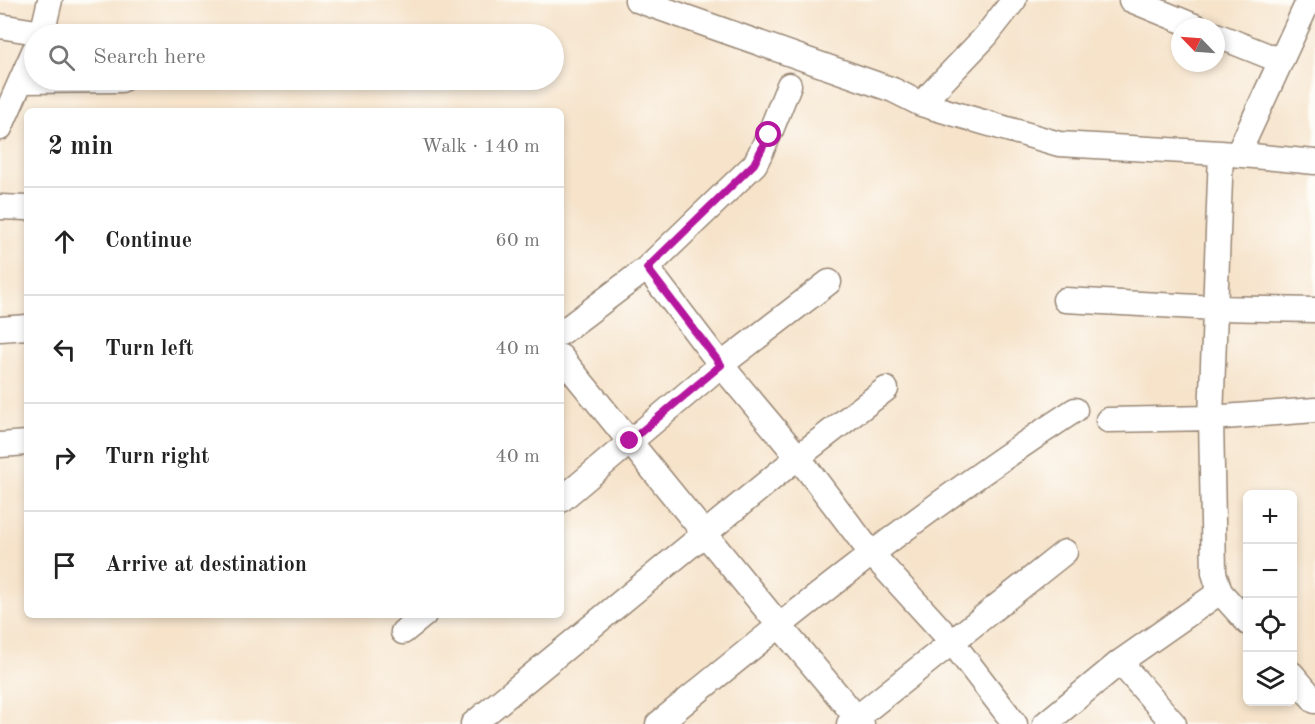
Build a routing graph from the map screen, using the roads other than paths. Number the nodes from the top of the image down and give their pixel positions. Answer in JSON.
{"nodes":[{"id":1,"x":50,"y":0,"type":"edge"},
{"id":2,"x":637,"y":0,"type":"edge"},
{"id":3,"x":1014,"y":0,"type":"edge"},
{"id":4,"x":1131,"y":0,"type":"edge"},
{"id":5,"x":1309,"y":0,"type":"edge"},
{"id":6,"x":1175,"y":18,"type":"edge"},
{"id":7,"x":44,"y":24,"type":"edge"},
{"id":8,"x":0,"y":26,"type":"edge"},
{"id":9,"x":24,"y":34,"type":"edge"},
{"id":10,"x":1225,"y":39,"type":"edge"},
{"id":11,"x":1281,"y":61,"type":"junction"},
{"id":12,"x":24,"y":76,"type":"edge"},
{"id":13,"x":22,"y":81,"type":"joint"},
{"id":14,"x":789,"y":85,"type":"dead end"},
{"id":15,"x":921,"y":104,"type":"junction"},
{"id":16,"x":0,"y":128,"type":"edge"},
{"id":17,"x":1230,"y":154,"type":"junction"},
{"id":18,"x":1315,"y":162,"type":"edge"},
{"id":19,"x":0,"y":207,"type":"edge"},
{"id":20,"x":24,"y":208,"type":"edge"},
{"id":21,"x":647,"y":268,"type":"junction"},
{"id":22,"x":829,"y":282,"type":"dead end"},
{"id":23,"x":1065,"y":300,"type":"dead end"},
{"id":24,"x":1216,"y":308,"type":"junction"},
{"id":25,"x":1315,"y":310,"type":"edge"},
{"id":26,"x":24,"y":327,"type":"edge"},
{"id":27,"x":0,"y":329,"type":"edge"},
{"id":28,"x":564,"y":331,"type":"edge"},
{"id":29,"x":564,"y":361,"type":"edge"},
{"id":30,"x":721,"y":365,"type":"junction"},
{"id":31,"x":886,"y":388,"type":"dead end"},
{"id":32,"x":1075,"y":410,"type":"dead end"},
{"id":33,"x":1315,"y":410,"type":"edge"},
{"id":34,"x":1211,"y":418,"type":"junction"},
{"id":35,"x":1108,"y":420,"type":"dead end"},
{"id":36,"x":631,"y":441,"type":"junction"},
{"id":37,"x":24,"y":443,"type":"edge"},
{"id":38,"x":0,"y":445,"type":"edge"},
{"id":39,"x":798,"y":457,"type":"junction"},
{"id":40,"x":564,"y":497,"type":"edge"},
{"id":41,"x":705,"y":533,"type":"junction"},
{"id":42,"x":1065,"y":552,"type":"dead end"},
{"id":43,"x":871,"y":553,"type":"junction"},
{"id":44,"x":1220,"y":592,"type":"junction"},
{"id":45,"x":1243,"y":617,"type":"edge"},
{"id":46,"x":420,"y":618,"type":"edge"},
{"id":47,"x":779,"y":625,"type":"junction"},
{"id":48,"x":403,"y":632,"type":"dead end"},
{"id":49,"x":952,"y":642,"type":"junction"},
{"id":50,"x":1120,"y":662,"type":"junction"},
{"id":51,"x":1297,"y":679,"type":"edge"},
{"id":52,"x":1315,"y":701,"type":"edge"},
{"id":53,"x":856,"y":722,"type":"edge"},
{"id":54,"x":473,"y":724,"type":"edge"},
{"id":55,"x":658,"y":724,"type":"edge"},
{"id":56,"x":1015,"y":724,"type":"edge"},
{"id":57,"x":1045,"y":724,"type":"edge"},
{"id":58,"x":1174,"y":724,"type":"edge"}],
"edges":[{"from":1,"to":7,"type":"street"},
{"from":2,"to":15,"type":"street"},
{"from":3,"to":15,"type":"street"},
{"from":4,"to":6,"type":"street"},
{"from":5,"to":11,"type":"street"},
{"from":8,"to":9,"type":"street"},
{"from":10,"to":11,"type":"street"},
{"from":11,"to":17,"type":"street"},
{"from":12,"to":13,"type":"street"},
{"from":13,"to":16,"type":"street"},
{"from":14,"to":21,"type":"street"},
{"from":15,"to":17,"type":"street"},
{"from":17,"to":18,"type":"street"},
{"from":17,"to":24,"type":"street"},
{"from":19,"to":20,"type":"street"},
{"from":21,"to":28,"type":"street"},
{"from":21,"to":30,"type":"street"},
{"from":22,"to":30,"type":"street"},
{"from":23,"to":24,"type":"street"},
{"from":24,"to":25,"type":"street"},
{"from":24,"to":34,"type":"street"},
{"from":26,"to":27,"type":"street"},
{"from":29,"to":36,"type":"street"},
{"from":30,"to":36,"type":"street"},
{"from":30,"to":39,"type":"street"},
{"from":31,"to":39,"type":"street"},
{"from":32,"to":43,"type":"street"},
{"from":33,"to":34,"type":"street"},
{"from":34,"to":35,"type":"street"},
{"from":34,"to":44,"type":"street"},
{"from":36,"to":40,"type":"street"},
{"from":36,"to":41,"type":"street"},
{"from":37,"to":38,"type":"street"},
{"from":39,"to":41,"type":"street"},
{"from":39,"to":43,"type":"street"},
{"from":41,"to":47,"type":"street"},
{"from":41,"to":54,"type":"street"},
{"from":42,"to":49,"type":"street"},
{"from":43,"to":47,"type":"street"},
{"from":43,"to":49,"type":"street"},
{"from":44,"to":45,"type":"street"},
{"from":44,"to":50,"type":"street"},
{"from":46,"to":48,"type":"street"},
{"from":47,"to":53,"type":"street"},
{"from":47,"to":55,"type":"street"},
{"from":49,"to":53,"type":"street"},
{"from":49,"to":56,"type":"street"},
{"from":50,"to":57,"type":"street"},
{"from":50,"to":58,"type":"street"},
{"from":51,"to":52,"type":"street"}]}
